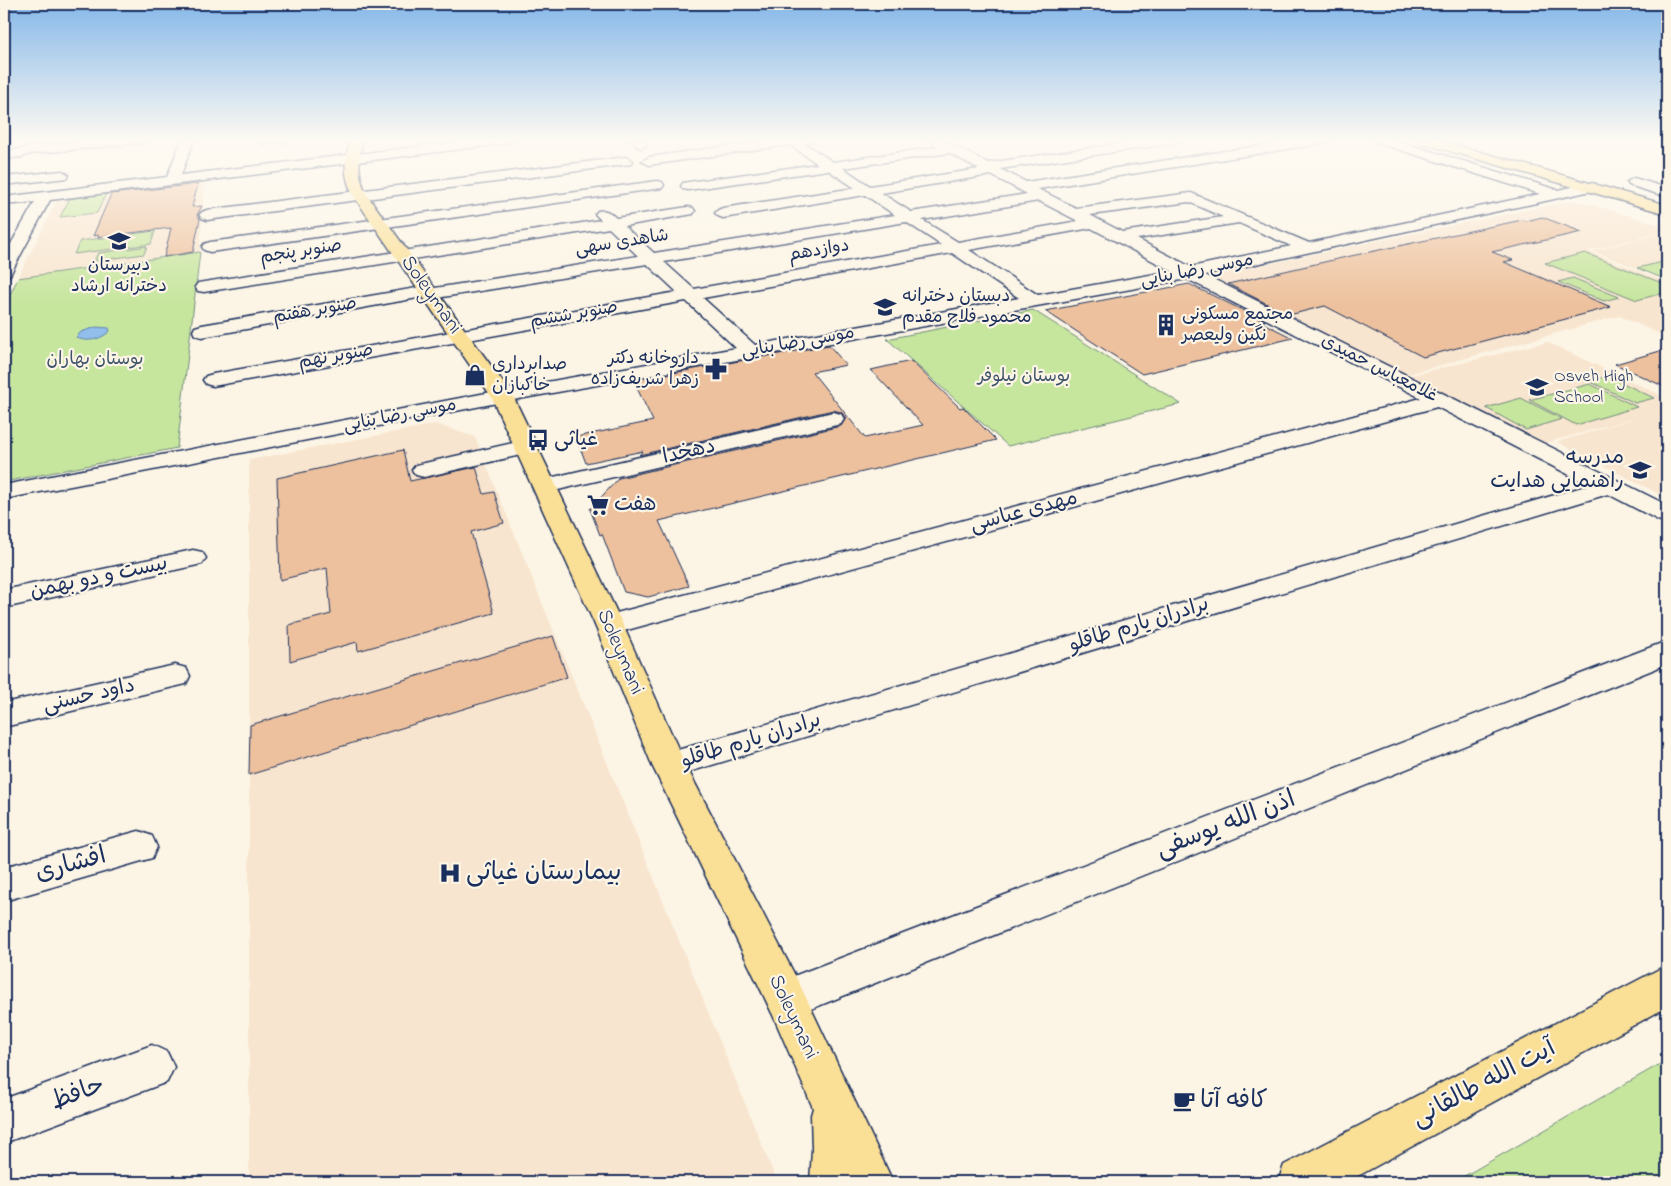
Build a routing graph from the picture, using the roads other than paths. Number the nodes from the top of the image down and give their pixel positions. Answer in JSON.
{"nodes":[{"id":1,"x":59,"y":194,"type":"edge"},
{"id":2,"x":365,"y":194,"type":"edge"},
{"id":3,"x":587,"y":194,"type":"edge"},
{"id":4,"x":839,"y":194,"type":"edge"},
{"id":5,"x":873,"y":194,"type":"edge"},
{"id":6,"x":1039,"y":194,"type":"edge"},
{"id":7,"x":1556,"y":194,"type":"edge"},
{"id":8,"x":1615,"y":194,"type":"edge"},
{"id":9,"x":360,"y":195,"type":"junction"},
{"id":10,"x":582,"y":195,"type":"junction"},
{"id":11,"x":45,"y":196,"type":"junction"},
{"id":12,"x":1042,"y":196,"type":"junction"},
{"id":13,"x":4,"y":201,"type":"edge"},
{"id":14,"x":1646,"y":204,"type":"junction"},
{"id":15,"x":1667,"y":205,"type":"edge"},
{"id":16,"x":688,"y":211,"type":"dead end"},
{"id":17,"x":1667,"y":211,"type":"edge"},
{"id":18,"x":722,"y":213,"type":"dead end"},
{"id":19,"x":1074,"y":213,"type":"junction"},
{"id":20,"x":207,"y":215,"type":"dead end"},
{"id":21,"x":909,"y":218,"type":"junction"},
{"id":22,"x":1238,"y":218,"type":"junction"},
{"id":23,"x":613,"y":223,"type":"junction"},
{"id":24,"x":1094,"y":223,"type":"junction"},
{"id":25,"x":381,"y":224,"type":"junction"},
{"id":26,"x":1121,"y":237,"type":"junction"},
{"id":27,"x":210,"y":247,"type":"dead end"},
{"id":28,"x":955,"y":248,"type":"junction"},
{"id":29,"x":1308,"y":248,"type":"junction"},
{"id":30,"x":404,"y":257,"type":"junction"},
{"id":31,"x":651,"y":259,"type":"junction"},
{"id":32,"x":5,"y":265,"type":"edge"},
{"id":33,"x":1189,"y":273,"type":"junction"},
{"id":34,"x":204,"y":287,"type":"dead end"},
{"id":35,"x":429,"y":292,"type":"junction"},
{"id":36,"x":690,"y":294,"type":"junction"},
{"id":37,"x":1036,"y":301,"type":"junction"},
{"id":38,"x":202,"y":331,"type":"dead end"},
{"id":39,"x":460,"y":335,"type":"junction"},
{"id":40,"x":751,"y":352,"type":"junction"},
{"id":41,"x":213,"y":380,"type":"dead end"},
{"id":42,"x":502,"y":396,"type":"junction"},
{"id":43,"x":1439,"y":400,"type":"junction"},
{"id":44,"x":833,"y":419,"type":"dead end"},
{"id":45,"x":526,"y":447,"type":"junction"},
{"id":46,"x":424,"y":470,"type":"dead end"},
{"id":47,"x":545,"y":486,"type":"junction"},
{"id":48,"x":1610,"y":486,"type":"junction"},
{"id":49,"x":4,"y":492,"type":"edge"},
{"id":50,"x":1667,"y":515,"type":"edge"},
{"id":51,"x":194,"y":558,"type":"dead end"},
{"id":52,"x":4,"y":599,"type":"edge"},
{"id":53,"x":609,"y":625,"type":"junction"},
{"id":54,"x":1667,"y":652,"type":"edge"},
{"id":55,"x":175,"y":676,"type":"dead end"},
{"id":56,"x":4,"y":716,"type":"edge"},
{"id":57,"x":668,"y":765,"type":"junction"},
{"id":58,"x":139,"y":847,"type":"dead end"},
{"id":59,"x":4,"y":884,"type":"edge"},
{"id":60,"x":1667,"y":985,"type":"edge"},
{"id":61,"x":786,"y":999,"type":"junction"},
{"id":62,"x":152,"y":1067,"type":"dead end"},
{"id":63,"x":832,"y":1101,"type":"junction"},
{"id":64,"x":4,"y":1121,"type":"edge"},
{"id":65,"x":833,"y":1182,"type":"edge"},
{"id":66,"x":870,"y":1182,"type":"edge"},
{"id":67,"x":1301,"y":1182,"type":"edge"}],
"edges":[{"from":1,"to":11,"type":"street"},
{"from":2,"to":9,"type":"street"},
{"from":3,"to":10,"type":"street"},
{"from":4,"to":18,"type":"street"},
{"from":5,"to":21,"type":"street"},
{"from":6,"to":12,"type":"street","name":"غلامعباس حمیدی"},
{"from":7,"to":29,"type":"street","name":"موسی رضا بنایی"},
{"from":8,"to":14,"type":"main road"},
{"from":9,"to":20,"type":"street"},
{"from":9,"to":25,"type":"main road","name":"Soleymani"},
{"from":10,"to":23,"type":"street"},
{"from":10,"to":25,"type":"street"},
{"from":11,"to":13,"type":"street"},
{"from":11,"to":32,"type":"street"},
{"from":12,"to":19,"type":"street","name":"غلامعباس حمیدی"},
{"from":12,"to":21,"type":"street","name":"شاهدی سهی"},
{"from":14,"to":15,"type":"street"},
{"from":14,"to":17,"type":"main road"},
{"from":16,"to":23,"type":"street","name":"صنوبر پنجم"},
{"from":19,"to":22,"type":"street"},
{"from":19,"to":24,"type":"street","name":"غلامعباس حمیدی"},
{"from":21,"to":28,"type":"street"},
{"from":21,"to":31,"type":"street","name":"شاهدی سهی"},
{"from":22,"to":26,"type":"street"},
{"from":22,"to":29,"type":"street"},
{"from":23,"to":30,"type":"street","name":"صنوبر پنجم"},
{"from":23,"to":31,"type":"street"},
{"from":24,"to":26,"type":"street","name":"غلامعباس حمیدی"},
{"from":24,"to":28,"type":"street","name":"دوازدهم"},
{"from":25,"to":27,"type":"street"},
{"from":25,"to":30,"type":"main road","name":"Soleymani"},
{"from":26,"to":33,"type":"street","name":"غلامعباس حمیدی"},
{"from":28,"to":36,"type":"street","name":"دوازدهم"},
{"from":28,"to":37,"type":"street"},
{"from":29,"to":33,"type":"street","name":"موسی رضا بنایی"},
{"from":30,"to":34,"type":"street","name":"صنوبر پنجم"},
{"from":30,"to":35,"type":"main road","name":"Soleymani"},
{"from":31,"to":35,"type":"street","name":"شاهدی سهی"},
{"from":31,"to":36,"type":"street"},
{"from":33,"to":37,"type":"street","name":"موسی رضا بنایی"},
{"from":33,"to":43,"type":"street","name":"غلامعباس حمیدی"},
{"from":35,"to":38,"type":"street","name":"صنوبر هفتم"},
{"from":35,"to":39,"type":"main road","name":"Soleymani"},
{"from":36,"to":39,"type":"street","name":"صنوبر ششم"},
{"from":36,"to":40,"type":"street"},
{"from":37,"to":40,"type":"street","name":"موسی رضا بنایی"},
{"from":39,"to":41,"type":"street","name":"صنوبر نهم"},
{"from":39,"to":42,"type":"main road","name":"Soleymani"},
{"from":40,"to":42,"type":"street","name":"موسی رضا بنایی"},
{"from":42,"to":45,"type":"main road","name":"Soleymani"},
{"from":42,"to":49,"type":"street","name":"موسی رضا بنایی"},
{"from":43,"to":48,"type":"street","name":"غلامعباس حمیدی"},
{"from":43,"to":53,"type":"street","name":"مهدی عباسی"},
{"from":44,"to":47,"type":"street","name":"دهخدا"},
{"from":45,"to":46,"type":"street"},
{"from":45,"to":47,"type":"main road","name":"Soleymani"},
{"from":47,"to":53,"type":"main road","name":"Soleymani"},
{"from":48,"to":50,"type":"street","name":"غلامعباس حمیدی"},
{"from":48,"to":57,"type":"street","name":"برادران یارم طاقلو"},
{"from":51,"to":52,"type":"street","name":"بیست و دو بهمن"},
{"from":53,"to":57,"type":"main road","name":"Soleymani"},
{"from":54,"to":61,"type":"street","name":"اذن الله یوسفی"},
{"from":55,"to":56,"type":"street","name":"داود حسنی"},
{"from":57,"to":61,"type":"main road","name":"Soleymani"},
{"from":58,"to":59,"type":"street","name":"افشاری"},
{"from":60,"to":67,"type":"main road","name":"آیت الله طالقانی"},
{"from":61,"to":63,"type":"main road","name":"Soleymani"},
{"from":62,"to":64,"type":"street","name":"حافظ"},
{"from":63,"to":65,"type":"main road"},
{"from":63,"to":66,"type":"main road","name":"Soleymani"}]}
